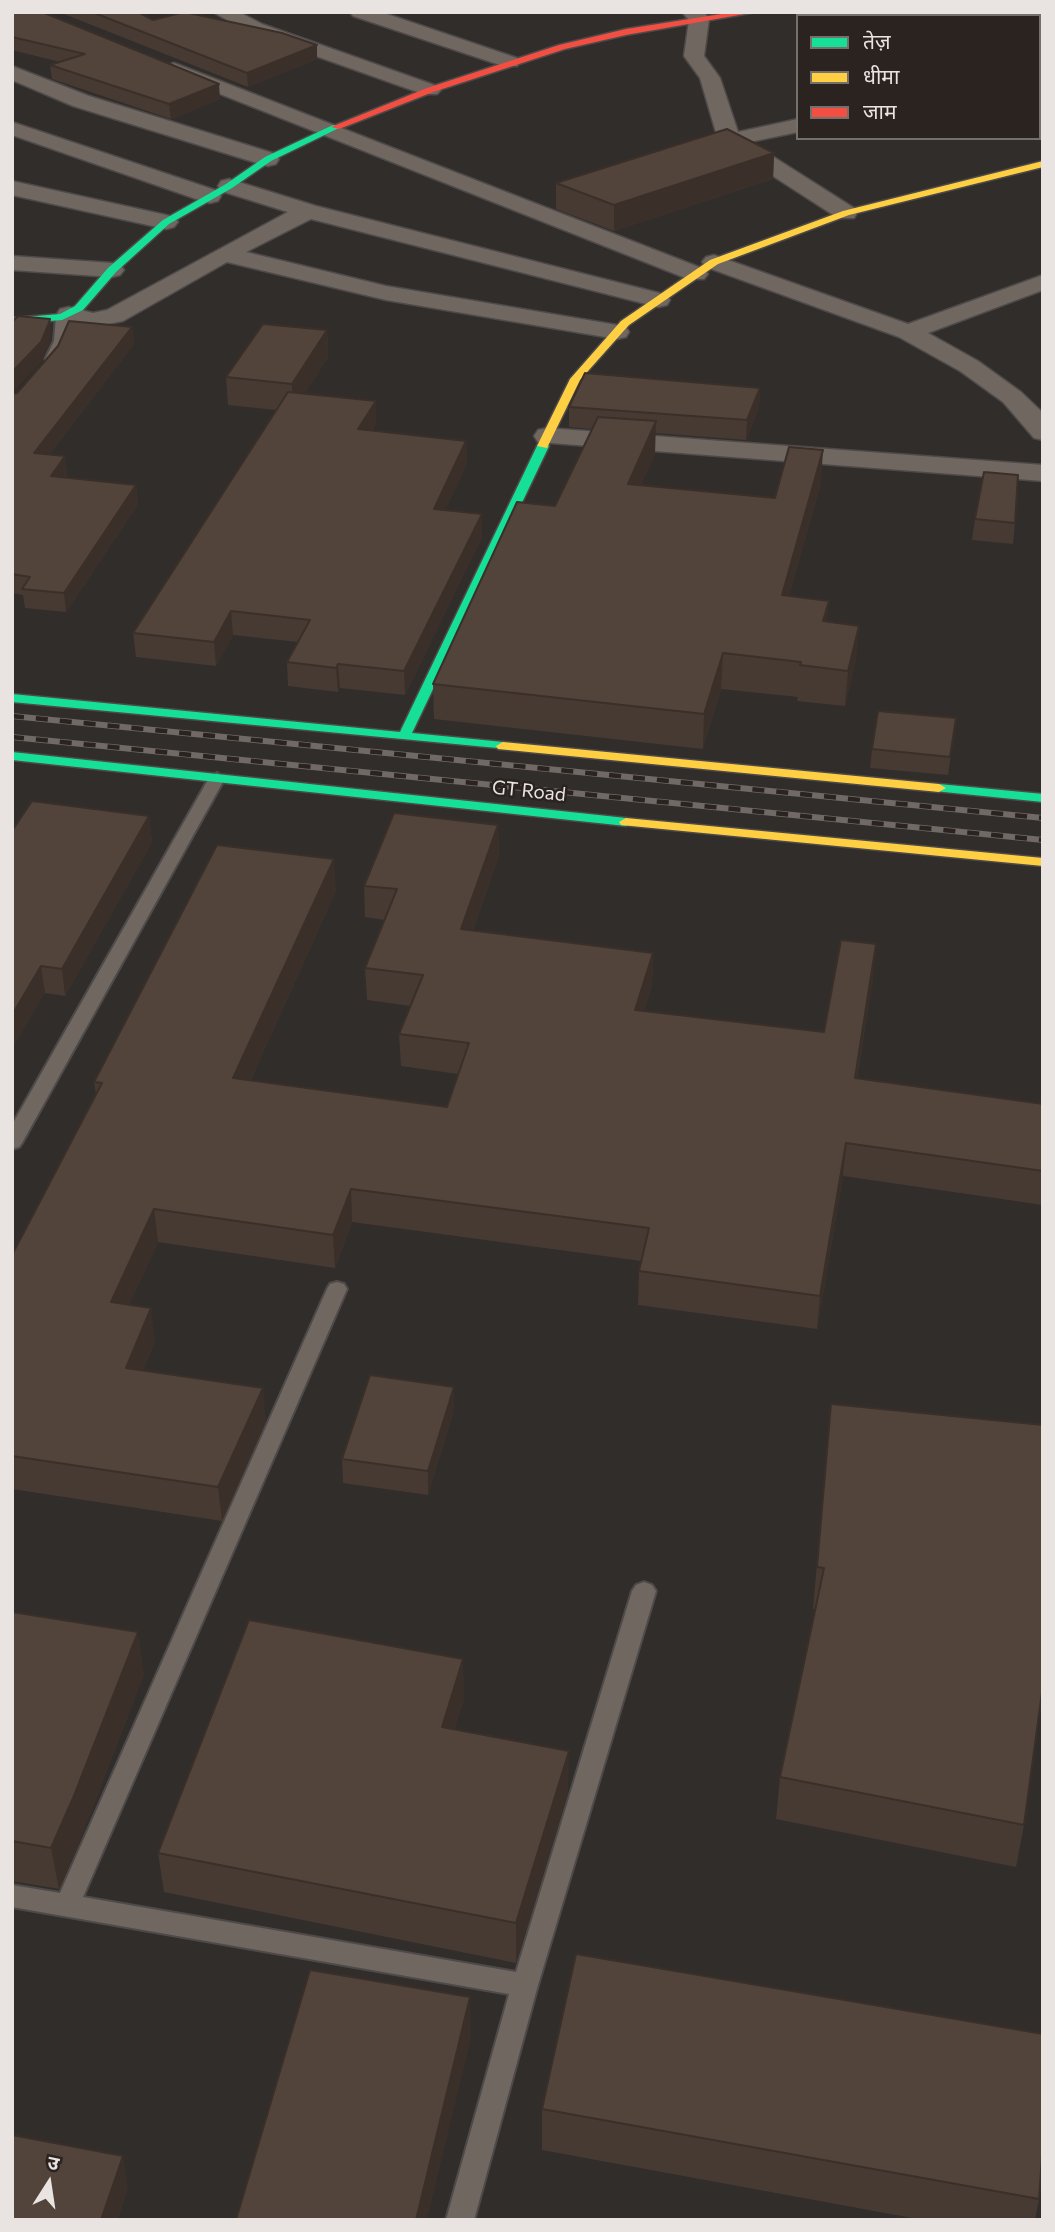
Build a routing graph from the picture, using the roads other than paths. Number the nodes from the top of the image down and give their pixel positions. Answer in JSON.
{"nodes":[{"id":1,"x":223,"y":12,"type":"edge"},
{"id":2,"x":360,"y":12,"type":"edge"},
{"id":3,"x":752,"y":12,"type":"edge"},
{"id":4,"x":425,"y":15,"type":"dead end"},
{"id":5,"x":696,"y":16,"type":"edge"},
{"id":6,"x":390,"y":23,"type":"junction"},
{"id":7,"x":148,"y":59,"type":"edge"},
{"id":8,"x":510,"y":62,"type":"junction"},
{"id":9,"x":12,"y":72,"type":"edge"},
{"id":10,"x":430,"y":90,"type":"junction"},
{"id":11,"x":796,"y":125,"type":"edge"},
{"id":12,"x":12,"y":128,"type":"edge"},
{"id":13,"x":326,"y":131,"type":"junction"},
{"id":14,"x":729,"y":138,"type":"junction"},
{"id":15,"x":673,"y":154,"type":"edge"},
{"id":16,"x":268,"y":159,"type":"junction"},
{"id":17,"x":1043,"y":164,"type":"edge"},
{"id":18,"x":12,"y":188,"type":"edge"},
{"id":19,"x":219,"y":191,"type":"junction"},
{"id":20,"x":553,"y":191,"type":"dead end"},
{"id":21,"x":513,"y":203,"type":"junction"},
{"id":22,"x":308,"y":211,"type":"junction"},
{"id":23,"x":846,"y":213,"type":"junction"},
{"id":24,"x":171,"y":235,"type":"junction"},
{"id":25,"x":224,"y":254,"type":"junction"},
{"id":26,"x":12,"y":263,"type":"edge"},
{"id":27,"x":705,"y":268,"type":"junction"},
{"id":28,"x":112,"y":270,"type":"junction"},
{"id":29,"x":1043,"y":282,"type":"edge"},
{"id":30,"x":658,"y":300,"type":"junction"},
{"id":31,"x":66,"y":315,"type":"junction"},
{"id":32,"x":12,"y":321,"type":"edge"},
{"id":33,"x":617,"y":332,"type":"junction"},
{"id":34,"x":908,"y":332,"type":"junction"},
{"id":35,"x":43,"y":371,"type":"edge"},
{"id":36,"x":1041,"y":424,"type":"edge"},
{"id":37,"x":547,"y":436,"type":"junction"},
{"id":38,"x":1043,"y":472,"type":"edge"},
{"id":39,"x":12,"y":698,"type":"edge"},
{"id":40,"x":404,"y":737,"type":"junction"},
{"id":41,"x":12,"y":756,"type":"edge"},
{"id":42,"x":217,"y":778,"type":"junction"},
{"id":43,"x":1043,"y":798,"type":"edge"},
{"id":44,"x":1043,"y":862,"type":"edge"},
{"id":45,"x":12,"y":1143,"type":"edge"},
{"id":46,"x":337,"y":1289,"type":"dead end"},
{"id":47,"x":643,"y":1591,"type":"dead end"},
{"id":48,"x":12,"y":1896,"type":"edge"},
{"id":49,"x":68,"y":1906,"type":"junction"},
{"id":50,"x":526,"y":1985,"type":"junction"},
{"id":51,"x":460,"y":2220,"type":"edge"}],
"edges":[{"from":1,"to":10,"type":"street"},
{"from":2,"to":6,"type":"street"},
{"from":3,"to":5,"type":"main road"},
{"from":4,"to":6,"type":"street"},
{"from":5,"to":8,"type":"main road"},
{"from":5,"to":14,"type":"street"},
{"from":6,"to":8,"type":"street"},
{"from":7,"to":13,"type":"street"},
{"from":8,"to":10,"type":"main road"},
{"from":9,"to":16,"type":"street"},
{"from":10,"to":13,"type":"main road"},
{"from":11,"to":14,"type":"street"},
{"from":12,"to":19,"type":"street"},
{"from":13,"to":16,"type":"main road"},
{"from":13,"to":21,"type":"street"},
{"from":14,"to":15,"type":"street"},
{"from":14,"to":23,"type":"street"},
{"from":16,"to":19,"type":"main road"},
{"from":17,"to":23,"type":"main road"},
{"from":18,"to":24,"type":"street"},
{"from":19,"to":22,"type":"street"},
{"from":19,"to":24,"type":"main road"},
{"from":20,"to":21,"type":"street"},
{"from":21,"to":27,"type":"street"},
{"from":22,"to":25,"type":"street"},
{"from":22,"to":30,"type":"street"},
{"from":23,"to":27,"type":"main road"},
{"from":24,"to":25,"type":"street"},
{"from":24,"to":28,"type":"main road"},
{"from":25,"to":31,"type":"street"},
{"from":25,"to":33,"type":"street"},
{"from":26,"to":28,"type":"street"},
{"from":27,"to":30,"type":"main road"},
{"from":27,"to":34,"type":"street"},
{"from":28,"to":31,"type":"main road"},
{"from":29,"to":34,"type":"street"},
{"from":30,"to":33,"type":"main road"},
{"from":31,"to":32,"type":"main road"},
{"from":31,"to":35,"type":"lane"},
{"from":33,"to":37,"type":"main road"},
{"from":34,"to":36,"type":"street"},
{"from":37,"to":38,"type":"street"},
{"from":37,"to":40,"type":"main road"},
{"from":39,"to":40,"type":"main road"},
{"from":40,"to":43,"type":"main road"},
{"from":41,"to":42,"type":"main road","name":"GT Road"},
{"from":42,"to":44,"type":"main road","name":"GT Road"},
{"from":42,"to":45,"type":"lane"},
{"from":46,"to":49,"type":"lane"},
{"from":47,"to":50,"type":"lane"},
{"from":48,"to":49,"type":"lane"},
{"from":49,"to":50,"type":"lane"},
{"from":50,"to":51,"type":"lane"}]}
